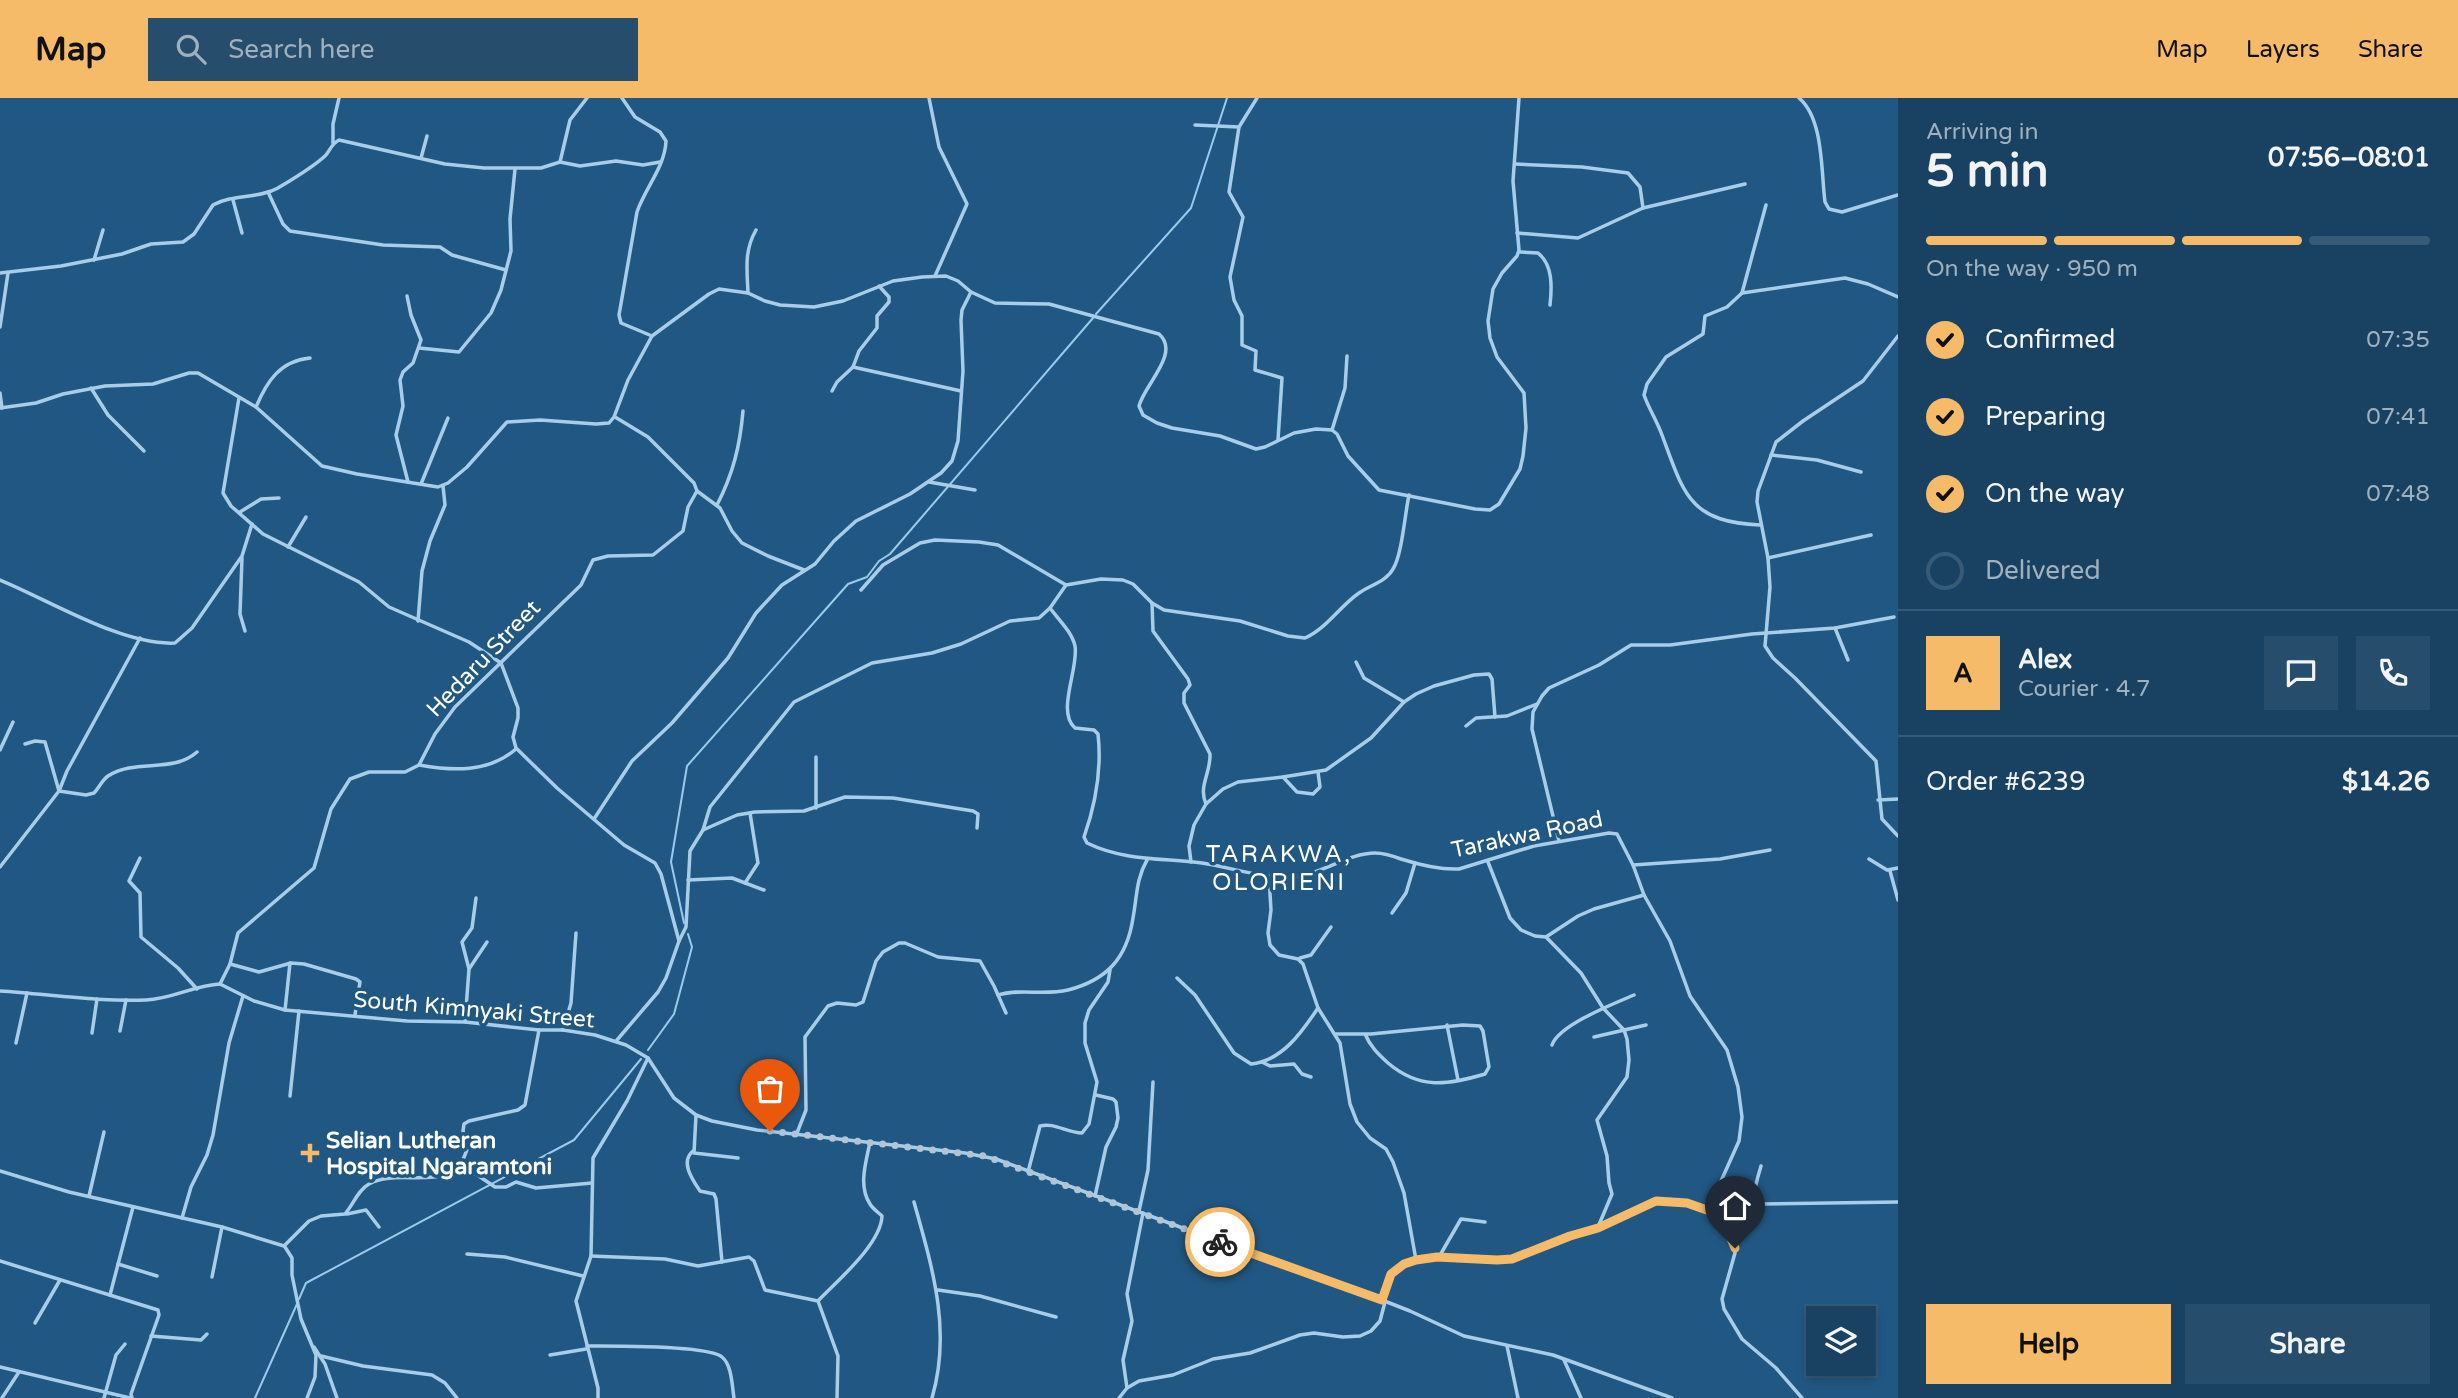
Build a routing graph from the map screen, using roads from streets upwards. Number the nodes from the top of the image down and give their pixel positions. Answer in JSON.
{"nodes":[{"id":1,"x":339,"y":98,"type":"edge"},
{"id":2,"x":587,"y":98,"type":"edge"},
{"id":3,"x":622,"y":98,"type":"edge"},
{"id":4,"x":929,"y":98,"type":"edge"},
{"id":5,"x":1257,"y":98,"type":"edge"},
{"id":6,"x":1519,"y":98,"type":"edge"},
{"id":7,"x":1799,"y":98,"type":"edge"},
{"id":8,"x":1195,"y":125,"type":"dead end"},
{"id":9,"x":1239,"y":127,"type":"junction"},
{"id":10,"x":428,"y":136,"type":"dead end"},
{"id":11,"x":333,"y":143,"type":"junction"},
{"id":12,"x":421,"y":158,"type":"junction"},
{"id":13,"x":560,"y":162,"type":"junction"},
{"id":14,"x":660,"y":162,"type":"junction"},
{"id":15,"x":1515,"y":164,"type":"junction"},
{"id":16,"x":515,"y":169,"type":"junction"},
{"id":17,"x":1745,"y":184,"type":"dead end"},
{"id":18,"x":268,"y":192,"type":"junction"},
{"id":19,"x":1898,"y":195,"type":"edge"},
{"id":20,"x":233,"y":200,"type":"junction"},
{"id":21,"x":1766,"y":205,"type":"dead end"},
{"id":22,"x":1643,"y":208,"type":"junction"},
{"id":23,"x":103,"y":230,"type":"dead end"},
{"id":24,"x":756,"y":230,"type":"dead end"},
{"id":25,"x":242,"y":233,"type":"dead end"},
{"id":26,"x":1517,"y":233,"type":"junction"},
{"id":27,"x":1519,"y":252,"type":"junction"},
{"id":28,"x":94,"y":260,"type":"junction"},
{"id":29,"x":506,"y":270,"type":"junction"},
{"id":30,"x":0,"y":273,"type":"edge"},
{"id":31,"x":8,"y":273,"type":"junction"},
{"id":32,"x":935,"y":276,"type":"junction"},
{"id":33,"x":878,"y":286,"type":"junction"},
{"id":34,"x":971,"y":292,"type":"junction"},
{"id":35,"x":748,"y":293,"type":"junction"},
{"id":36,"x":1742,"y":293,"type":"junction"},
{"id":37,"x":407,"y":296,"type":"dead end"},
{"id":38,"x":1898,"y":297,"type":"edge"},
{"id":39,"x":1550,"y":305,"type":"dead end"},
{"id":40,"x":0,"y":327,"type":"edge"},
{"id":41,"x":1898,"y":335,"type":"edge"},
{"id":42,"x":653,"y":336,"type":"junction"},
{"id":43,"x":419,"y":348,"type":"junction"},
{"id":44,"x":1347,"y":356,"type":"dead end"},
{"id":45,"x":310,"y":358,"type":"dead end"},
{"id":46,"x":853,"y":367,"type":"junction"},
{"id":47,"x":92,"y":388,"type":"junction"},
{"id":48,"x":832,"y":391,"type":"dead end"},
{"id":49,"x":961,"y":391,"type":"junction"},
{"id":50,"x":0,"y":393,"type":"edge"},
{"id":51,"x":239,"y":398,"type":"junction"},
{"id":52,"x":256,"y":407,"type":"junction"},
{"id":53,"x":1,"y":408,"type":"edge"},
{"id":54,"x":743,"y":411,"type":"dead end"},
{"id":55,"x":614,"y":417,"type":"junction"},
{"id":56,"x":448,"y":418,"type":"dead end"},
{"id":57,"x":1332,"y":430,"type":"junction"},
{"id":58,"x":1278,"y":440,"type":"junction"},
{"id":59,"x":144,"y":451,"type":"dead end"},
{"id":60,"x":1771,"y":455,"type":"junction"},
{"id":61,"x":1861,"y":472,"type":"dead end"},
{"id":62,"x":408,"y":482,"type":"junction"},
{"id":63,"x":929,"y":482,"type":"junction"},
{"id":64,"x":421,"y":485,"type":"junction"},
{"id":65,"x":443,"y":486,"type":"junction"},
{"id":66,"x":975,"y":490,"type":"dead end"},
{"id":67,"x":697,"y":491,"type":"junction"},
{"id":68,"x":1409,"y":495,"type":"junction"},
{"id":69,"x":279,"y":498,"type":"dead end"},
{"id":70,"x":718,"y":505,"type":"junction"},
{"id":71,"x":240,"y":512,"type":"junction"},
{"id":72,"x":306,"y":517,"type":"dead end"},
{"id":73,"x":252,"y":524,"type":"junction"},
{"id":74,"x":1760,"y":525,"type":"junction"},
{"id":75,"x":1871,"y":535,"type":"dead end"},
{"id":76,"x":288,"y":547,"type":"junction"},
{"id":77,"x":242,"y":556,"type":"junction"},
{"id":78,"x":1768,"y":558,"type":"junction"},
{"id":79,"x":805,"y":570,"type":"junction"},
{"id":80,"x":0,"y":580,"type":"edge"},
{"id":81,"x":1066,"y":585,"type":"junction"},
{"id":82,"x":861,"y":590,"type":"dead end"},
{"id":83,"x":1152,"y":603,"type":"junction"},
{"id":84,"x":1050,"y":608,"type":"junction"},
{"id":85,"x":1894,"y":617,"type":"dead end"},
{"id":86,"x":418,"y":621,"type":"junction"},
{"id":87,"x":1835,"y":628,"type":"junction"},
{"id":88,"x":245,"y":631,"type":"dead end"},
{"id":89,"x":1765,"y":633,"type":"junction"},
{"id":90,"x":140,"y":638,"type":"junction"},
{"id":91,"x":1848,"y":660,"type":"dead end"},
{"id":92,"x":1356,"y":662,"type":"dead end"},
{"id":93,"x":501,"y":663,"type":"junction"},
{"id":94,"x":1404,"y":702,"type":"junction"},
{"id":95,"x":1537,"y":704,"type":"junction"},
{"id":96,"x":1495,"y":718,"type":"junction"},
{"id":97,"x":13,"y":722,"type":"dead end"},
{"id":98,"x":1466,"y":726,"type":"dead end"},
{"id":99,"x":25,"y":744,"type":"dead end"},
{"id":100,"x":516,"y":748,"type":"junction"},
{"id":101,"x":0,"y":750,"type":"edge"},
{"id":102,"x":197,"y":752,"type":"dead end"},
{"id":103,"x":816,"y":757,"type":"dead end"},
{"id":104,"x":419,"y":765,"type":"junction"},
{"id":105,"x":1318,"y":772,"type":"junction"},
{"id":106,"x":1283,"y":778,"type":"junction"},
{"id":107,"x":59,"y":791,"type":"junction"},
{"id":108,"x":1898,"y":799,"type":"edge"},
{"id":109,"x":1878,"y":800,"type":"junction"},
{"id":110,"x":1206,"y":804,"type":"junction"},
{"id":111,"x":816,"y":808,"type":"junction"},
{"id":112,"x":750,"y":813,"type":"junction"},
{"id":113,"x":594,"y":819,"type":"junction"},
{"id":114,"x":976,"y":828,"type":"dead end"},
{"id":115,"x":703,"y":830,"type":"junction"},
{"id":116,"x":1898,"y":836,"type":"edge"},
{"id":117,"x":1559,"y":841,"type":"junction"},
{"id":118,"x":1770,"y":850,"type":"dead end"},
{"id":119,"x":140,"y":858,"type":"dead end"},
{"id":120,"x":1869,"y":859,"type":"dead end"},
{"id":121,"x":1147,"y":860,"type":"junction"},
{"id":122,"x":1191,"y":862,"type":"junction"},
{"id":123,"x":1488,"y":862,"type":"junction"},
{"id":124,"x":1415,"y":863,"type":"junction"},
{"id":125,"x":1633,"y":865,"type":"junction"},
{"id":126,"x":0,"y":867,"type":"edge"},
{"id":127,"x":1898,"y":868,"type":"edge"},
{"id":128,"x":1890,"y":871,"type":"junction"},
{"id":129,"x":1269,"y":877,"type":"junction"},
{"id":130,"x":688,"y":880,"type":"junction"},
{"id":131,"x":745,"y":883,"type":"junction"},
{"id":132,"x":764,"y":890,"type":"dead end"},
{"id":133,"x":1644,"y":895,"type":"junction"},
{"id":134,"x":476,"y":898,"type":"dead end"},
{"id":135,"x":1898,"y":900,"type":"edge"},
{"id":136,"x":1392,"y":913,"type":"dead end"},
{"id":137,"x":1331,"y":927,"type":"dead end"},
{"id":138,"x":576,"y":933,"type":"dead end"},
{"id":139,"x":1546,"y":937,"type":"junction"},
{"id":140,"x":679,"y":940,"type":"junction"},
{"id":141,"x":487,"y":942,"type":"dead end"},
{"id":142,"x":1298,"y":959,"type":"junction"},
{"id":143,"x":290,"y":963,"type":"junction"},
{"id":144,"x":230,"y":964,"type":"junction"},
{"id":145,"x":469,"y":969,"type":"junction"},
{"id":146,"x":1110,"y":970,"type":"junction"},
{"id":147,"x":1177,"y":978,"type":"dead end"},
{"id":148,"x":220,"y":984,"type":"junction"},
{"id":149,"x":197,"y":989,"type":"junction"},
{"id":150,"x":0,"y":991,"type":"edge"},
{"id":151,"x":27,"y":993,"type":"junction"},
{"id":152,"x":998,"y":995,"type":"junction"},
{"id":153,"x":1634,"y":995,"type":"dead end"},
{"id":154,"x":243,"y":996,"type":"junction"},
{"id":155,"x":97,"y":999,"type":"junction"},
{"id":156,"x":126,"y":1000,"type":"junction"},
{"id":157,"x":1604,"y":1008,"type":"junction"},
{"id":158,"x":1318,"y":1009,"type":"junction"},
{"id":159,"x":285,"y":1010,"type":"junction"},
{"id":160,"x":299,"y":1011,"type":"junction"},
{"id":161,"x":1006,"y":1013,"type":"dead end"},
{"id":162,"x":355,"y":1016,"type":"junction"},
{"id":163,"x":465,"y":1022,"type":"junction"},
{"id":164,"x":1447,"y":1025,"type":"junction"},
{"id":165,"x":1646,"y":1025,"type":"dead end"},
{"id":166,"x":539,"y":1030,"type":"junction"},
{"id":167,"x":563,"y":1030,"type":"junction"},
{"id":168,"x":1624,"y":1030,"type":"junction"},
{"id":169,"x":120,"y":1031,"type":"dead end"},
{"id":170,"x":92,"y":1033,"type":"dead end"},
{"id":171,"x":1335,"y":1034,"type":"junction"},
{"id":172,"x":1365,"y":1034,"type":"junction"},
{"id":173,"x":1594,"y":1037,"type":"dead end"},
{"id":174,"x":616,"y":1041,"type":"junction"},
{"id":175,"x":16,"y":1043,"type":"dead end"},
{"id":176,"x":1552,"y":1045,"type":"dead end"},
{"id":177,"x":648,"y":1058,"type":"junction"},
{"id":178,"x":1262,"y":1062,"type":"junction"},
{"id":179,"x":1311,"y":1077,"type":"dead end"},
{"id":180,"x":1458,"y":1080,"type":"junction"},
{"id":181,"x":1153,"y":1082,"type":"dead end"},
{"id":182,"x":1096,"y":1095,"type":"junction"},
{"id":183,"x":290,"y":1096,"type":"dead end"},
{"id":184,"x":696,"y":1115,"type":"junction"},
{"id":185,"x":104,"y":1132,"type":"dead end"},
{"id":186,"x":797,"y":1133,"type":"junction"},
{"id":187,"x":870,"y":1142,"type":"junction"},
{"id":188,"x":693,"y":1151,"type":"junction"},
{"id":189,"x":738,"y":1158,"type":"dead end"},
{"id":190,"x":461,"y":1164,"type":"junction"},
{"id":191,"x":1761,"y":1166,"type":"dead end"},
{"id":192,"x":0,"y":1171,"type":"edge"},
{"id":193,"x":1028,"y":1172,"type":"junction"},
{"id":194,"x":592,"y":1183,"type":"junction"},
{"id":195,"x":89,"y":1196,"type":"junction"},
{"id":196,"x":1095,"y":1196,"type":"junction"},
{"id":197,"x":914,"y":1202,"type":"dead end"},
{"id":198,"x":1898,"y":1202,"type":"edge"},
{"id":199,"x":133,"y":1206,"type":"junction"},
{"id":200,"x":1141,"y":1212,"type":"junction"},
{"id":201,"x":345,"y":1214,"type":"junction"},
{"id":202,"x":1721,"y":1215,"type":"junction"},
{"id":203,"x":181,"y":1218,"type":"junction"},
{"id":204,"x":1485,"y":1222,"type":"dead end"},
{"id":205,"x":222,"y":1227,"type":"junction"},
{"id":206,"x":379,"y":1227,"type":"dead end"},
{"id":207,"x":1598,"y":1228,"type":"junction"},
{"id":208,"x":284,"y":1247,"type":"junction"},
{"id":209,"x":467,"y":1254,"type":"dead end"},
{"id":210,"x":591,"y":1256,"type":"junction"},
{"id":211,"x":1440,"y":1257,"type":"junction"},
{"id":212,"x":1416,"y":1260,"type":"junction"},
{"id":213,"x":0,"y":1261,"type":"edge"},
{"id":214,"x":722,"y":1262,"type":"junction"},
{"id":215,"x":118,"y":1264,"type":"junction"},
{"id":216,"x":157,"y":1276,"type":"dead end"},
{"id":217,"x":583,"y":1276,"type":"junction"},
{"id":218,"x":212,"y":1277,"type":"dead end"},
{"id":219,"x":60,"y":1280,"type":"junction"},
{"id":220,"x":938,"y":1290,"type":"junction"},
{"id":221,"x":110,"y":1295,"type":"junction"},
{"id":222,"x":818,"y":1301,"type":"junction"},
{"id":223,"x":1384,"y":1301,"type":"junction"},
{"id":224,"x":1056,"y":1317,"type":"dead end"},
{"id":225,"x":35,"y":1323,"type":"dead end"},
{"id":226,"x":206,"y":1334,"type":"dead end"},
{"id":227,"x":151,"y":1336,"type":"junction"},
{"id":228,"x":310,"y":1343,"type":"junction"},
{"id":229,"x":125,"y":1344,"type":"dead end"},
{"id":230,"x":1507,"y":1346,"type":"junction"},
{"id":231,"x":586,"y":1347,"type":"junction"},
{"id":232,"x":550,"y":1355,"type":"dead end"},
{"id":233,"x":321,"y":1356,"type":"junction"},
{"id":234,"x":1563,"y":1359,"type":"junction"},
{"id":235,"x":0,"y":1367,"type":"edge"},
{"id":236,"x":19,"y":1372,"type":"junction"},
{"id":237,"x":1127,"y":1388,"type":"junction"},
{"id":238,"x":106,"y":1392,"type":"junction"},
{"id":239,"x":1666,"y":1397,"type":"edge"},
{"id":240,"x":2,"y":1398,"type":"edge"},
{"id":241,"x":104,"y":1398,"type":"edge"},
{"id":242,"x":131,"y":1398,"type":"edge"},
{"id":243,"x":307,"y":1398,"type":"edge"},
{"id":244,"x":337,"y":1398,"type":"edge"},
{"id":245,"x":457,"y":1398,"type":"edge"},
{"id":246,"x":598,"y":1398,"type":"edge"},
{"id":247,"x":734,"y":1398,"type":"edge"},
{"id":248,"x":838,"y":1398,"type":"edge"},
{"id":249,"x":932,"y":1398,"type":"edge"},
{"id":250,"x":1119,"y":1398,"type":"edge"},
{"id":251,"x":1518,"y":1398,"type":"edge"},
{"id":252,"x":1581,"y":1398,"type":"edge"},
{"id":253,"x":1672,"y":1398,"type":"edge"},
{"id":254,"x":1802,"y":1398,"type":"edge"}],
"edges":[{"from":1,"to":11,"type":"street"},
{"from":2,"to":13,"type":"street"},
{"from":3,"to":14,"type":"street"},
{"from":4,"to":32,"type":"street"},
{"from":5,"to":9,"type":"street"},
{"from":6,"to":15,"type":"street"},
{"from":7,"to":19,"type":"street"},
{"from":8,"to":9,"type":"street"},
{"from":9,"to":58,"type":"street"},
{"from":10,"to":12,"type":"street"},
{"from":11,"to":12,"type":"street"},
{"from":11,"to":18,"type":"street"},
{"from":12,"to":16,"type":"street"},
{"from":13,"to":14,"type":"street"},
{"from":13,"to":16,"type":"street"},
{"from":14,"to":42,"type":"street"},
{"from":15,"to":22,"type":"street"},
{"from":15,"to":26,"type":"street"},
{"from":16,"to":29,"type":"street"},
{"from":17,"to":22,"type":"street"},
{"from":18,"to":20,"type":"street"},
{"from":18,"to":29,"type":"street"},
{"from":20,"to":25,"type":"street"},
{"from":20,"to":28,"type":"street"},
{"from":21,"to":36,"type":"street"},
{"from":22,"to":26,"type":"street"},
{"from":23,"to":28,"type":"street"},
{"from":24,"to":35,"type":"street"},
{"from":26,"to":27,"type":"street"},
{"from":27,"to":39,"type":"street"},
{"from":27,"to":68,"type":"street"},
{"from":28,"to":31,"type":"street"},
{"from":29,"to":43,"type":"street"},
{"from":30,"to":31,"type":"street"},
{"from":31,"to":40,"type":"street"},
{"from":32,"to":33,"type":"street"},
{"from":32,"to":34,"type":"street"},
{"from":33,"to":35,"type":"street"},
{"from":33,"to":46,"type":"street"},
{"from":34,"to":49,"type":"street"},
{"from":34,"to":58,"type":"street"},
{"from":35,"to":42,"type":"street"},
{"from":36,"to":38,"type":"street"},
{"from":36,"to":74,"type":"street"},
{"from":37,"to":43,"type":"street"},
{"from":41,"to":60,"type":"street"},
{"from":42,"to":55,"type":"street"},
{"from":43,"to":62,"type":"street"},
{"from":44,"to":57,"type":"street"},
{"from":45,"to":52,"type":"street"},
{"from":46,"to":48,"type":"street"},
{"from":46,"to":49,"type":"street"},
{"from":47,"to":51,"type":"street"},
{"from":47,"to":53,"type":"street"},
{"from":47,"to":59,"type":"street"},
{"from":49,"to":63,"type":"street"},
{"from":50,"to":53,"type":"street"},
{"from":51,"to":52,"type":"street"},
{"from":51,"to":71,"type":"street"},
{"from":52,"to":62,"type":"street"},
{"from":54,"to":70,"type":"street"},
{"from":55,"to":65,"type":"street"},
{"from":55,"to":67,"type":"street"},
{"from":56,"to":64,"type":"street"},
{"from":57,"to":58,"type":"street"},
{"from":57,"to":68,"type":"street"},
{"from":60,"to":61,"type":"street"},
{"from":60,"to":74,"type":"street"},
{"from":62,"to":64,"type":"street"},
{"from":63,"to":66,"type":"street"},
{"from":63,"to":79,"type":"street"},
{"from":64,"to":65,"type":"street"},
{"from":65,"to":86,"type":"street"},
{"from":67,"to":70,"type":"street"},
{"from":67,"to":93,"type":"street","name":"Hedaru Street"},
{"from":68,"to":83,"type":"street"},
{"from":69,"to":71,"type":"street"},
{"from":70,"to":79,"type":"street"},
{"from":71,"to":73,"type":"street"},
{"from":72,"to":76,"type":"street"},
{"from":73,"to":76,"type":"street"},
{"from":73,"to":77,"type":"street"},
{"from":74,"to":78,"type":"street"},
{"from":75,"to":78,"type":"street"},
{"from":76,"to":86,"type":"street"},
{"from":77,"to":88,"type":"street"},
{"from":77,"to":90,"type":"street"},
{"from":78,"to":89,"type":"street"},
{"from":79,"to":113,"type":"street"},
{"from":80,"to":90,"type":"street"},
{"from":81,"to":82,"type":"street"},
{"from":81,"to":83,"type":"street"},
{"from":81,"to":84,"type":"street"},
{"from":83,"to":110,"type":"street"},
{"from":84,"to":115,"type":"street"},
{"from":84,"to":121,"type":"street","name":"Tarakwa Road"},
{"from":85,"to":87,"type":"street"},
{"from":86,"to":93,"type":"street"},
{"from":87,"to":89,"type":"street"},
{"from":87,"to":91,"type":"street"},
{"from":89,"to":95,"type":"street"},
{"from":89,"to":109,"type":"street"},
{"from":90,"to":107,"type":"street"},
{"from":92,"to":94,"type":"street"},
{"from":93,"to":100,"type":"street"},
{"from":93,"to":104,"type":"street","name":"Hedaru Street"},
{"from":94,"to":96,"type":"street"},
{"from":94,"to":105,"type":"street"},
{"from":95,"to":96,"type":"street"},
{"from":95,"to":117,"type":"street"},
{"from":96,"to":98,"type":"street"},
{"from":97,"to":101,"type":"street"},
{"from":99,"to":107,"type":"street"},
{"from":100,"to":104,"type":"street"},
{"from":100,"to":113,"type":"street"},
{"from":102,"to":107,"type":"street"},
{"from":103,"to":111,"type":"street"},
{"from":104,"to":144,"type":"street"},
{"from":105,"to":106,"type":"street"},
{"from":105,"to":106,"type":"street"},
{"from":106,"to":110,"type":"street"},
{"from":107,"to":126,"type":"street"},
{"from":108,"to":109,"type":"street"},
{"from":109,"to":116,"type":"street"},
{"from":110,"to":122,"type":"street"},
{"from":111,"to":112,"type":"street"},
{"from":111,"to":114,"type":"street"},
{"from":112,"to":115,"type":"street"},
{"from":112,"to":131,"type":"street"},
{"from":113,"to":140,"type":"street"},
{"from":115,"to":130,"type":"street"},
{"from":117,"to":123,"type":"street","name":"Tarakwa Road"},
{"from":117,"to":125,"type":"street","name":"Tarakwa Road"},
{"from":118,"to":125,"type":"street"},
{"from":119,"to":149,"type":"street"},
{"from":120,"to":128,"type":"street"},
{"from":121,"to":122,"type":"street","name":"Tarakwa Road"},
{"from":121,"to":146,"type":"street"},
{"from":122,"to":129,"type":"street","name":"Tarakwa Road"},
{"from":123,"to":124,"type":"street","name":"Tarakwa Road"},
{"from":123,"to":139,"type":"street"},
{"from":124,"to":129,"type":"street","name":"Tarakwa Road"},
{"from":124,"to":136,"type":"street"},
{"from":125,"to":133,"type":"street","name":"Tarakwa Road"},
{"from":127,"to":128,"type":"street"},
{"from":128,"to":135,"type":"street"},
{"from":129,"to":142,"type":"street"},
{"from":130,"to":131,"type":"street"},
{"from":130,"to":140,"type":"street"},
{"from":131,"to":132,"type":"street"},
{"from":133,"to":139,"type":"street"},
{"from":133,"to":202,"type":"street","name":"Tarakwa Road"},
{"from":134,"to":145,"type":"street"},
{"from":137,"to":142,"type":"street"},
{"from":138,"to":167,"type":"street"},
{"from":139,"to":157,"type":"street"},
{"from":140,"to":174,"type":"street"},
{"from":141,"to":145,"type":"street"},
{"from":142,"to":158,"type":"street"},
{"from":143,"to":144,"type":"street"},
{"from":143,"to":159,"type":"street"},
{"from":143,"to":162,"type":"street"},
{"from":144,"to":148,"type":"street"},
{"from":145,"to":163,"type":"street"},
{"from":146,"to":152,"type":"street"},
{"from":146,"to":182,"type":"street"},
{"from":147,"to":178,"type":"street"},
{"from":148,"to":149,"type":"street"},
{"from":148,"to":154,"type":"street","name":"South Kimnyaki Street"},
{"from":149,"to":156,"type":"street"},
{"from":150,"to":151,"type":"street"},
{"from":151,"to":155,"type":"street"},
{"from":151,"to":175,"type":"street"},
{"from":152,"to":161,"type":"street"},
{"from":152,"to":186,"type":"street"},
{"from":153,"to":157,"type":"street"},
{"from":154,"to":159,"type":"street","name":"South Kimnyaki Street"},
{"from":154,"to":203,"type":"street"},
{"from":155,"to":156,"type":"street"},
{"from":155,"to":170,"type":"street"},
{"from":156,"to":169,"type":"street"},
{"from":157,"to":168,"type":"street"},
{"from":157,"to":176,"type":"street"},
{"from":158,"to":171,"type":"street"},
{"from":158,"to":178,"type":"street"},
{"from":159,"to":160,"type":"street","name":"South Kimnyaki Street"},
{"from":160,"to":162,"type":"street","name":"South Kimnyaki Street"},
{"from":160,"to":183,"type":"street"},
{"from":162,"to":163,"type":"street","name":"South Kimnyaki Street"},
{"from":163,"to":166,"type":"street","name":"South Kimnyaki Street"},
{"from":164,"to":172,"type":"street"},
{"from":164,"to":180,"type":"street"},
{"from":164,"to":180,"type":"street"},
{"from":165,"to":168,"type":"street"},
{"from":166,"to":167,"type":"street","name":"South Kimnyaki Street"},
{"from":166,"to":190,"type":"street"},
{"from":167,"to":174,"type":"street","name":"South Kimnyaki Street"},
{"from":168,"to":173,"type":"street"},
{"from":168,"to":207,"type":"street"},
{"from":171,"to":172,"type":"street"},
{"from":171,"to":212,"type":"street"},
{"from":172,"to":180,"type":"street"},
{"from":174,"to":177,"type":"street","name":"South Kimnyaki Street"},
{"from":177,"to":184,"type":"street","name":"South Kimnyaki Street"},
{"from":177,"to":194,"type":"street"},
{"from":178,"to":179,"type":"street"},
{"from":181,"to":200,"type":"street"},
{"from":182,"to":193,"type":"street"},
{"from":182,"to":196,"type":"street"},
{"from":184,"to":186,"type":"street","name":"South Kimnyaki Street"},
{"from":184,"to":188,"type":"street"},
{"from":185,"to":195,"type":"street"},
{"from":186,"to":187,"type":"street","name":"South Kimnyaki Street"},
{"from":187,"to":193,"type":"street","name":"South Kimnyaki Street"},
{"from":187,"to":222,"type":"street"},
{"from":188,"to":189,"type":"street"},
{"from":188,"to":214,"type":"street"},
{"from":190,"to":194,"type":"street"},
{"from":190,"to":201,"type":"street"},
{"from":191,"to":198,"type":"street"},
{"from":192,"to":195,"type":"street"},
{"from":193,"to":196,"type":"street","name":"South Kimnyaki Street"},
{"from":194,"to":210,"type":"street"},
{"from":195,"to":199,"type":"street"},
{"from":196,"to":200,"type":"street","name":"South Kimnyaki Street"},
{"from":197,"to":220,"type":"street"},
{"from":199,"to":203,"type":"street"},
{"from":199,"to":215,"type":"street"},
{"from":200,"to":223,"type":"street","name":"South Kimnyaki Street"},
{"from":200,"to":237,"type":"street"},
{"from":201,"to":206,"type":"street"},
{"from":201,"to":208,"type":"street"},
{"from":202,"to":207,"type":"street"},
{"from":202,"to":254,"type":"street","name":"Tarakwa Road"},
{"from":203,"to":205,"type":"street"},
{"from":204,"to":211,"type":"street"},
{"from":205,"to":208,"type":"street"},
{"from":205,"to":218,"type":"street"},
{"from":207,"to":211,"type":"street"},
{"from":208,"to":228,"type":"street"},
{"from":209,"to":217,"type":"street"},
{"from":210,"to":214,"type":"street"},
{"from":210,"to":217,"type":"street"},
{"from":211,"to":212,"type":"street"},
{"from":212,"to":223,"type":"street"},
{"from":213,"to":219,"type":"street"},
{"from":214,"to":222,"type":"street"},
{"from":215,"to":216,"type":"street"},
{"from":215,"to":221,"type":"street"},
{"from":217,"to":231,"type":"street"},
{"from":219,"to":221,"type":"street"},
{"from":219,"to":225,"type":"street"},
{"from":220,"to":224,"type":"street"},
{"from":220,"to":249,"type":"street"},
{"from":221,"to":227,"type":"street"},
{"from":222,"to":248,"type":"street"},
{"from":223,"to":230,"type":"street","name":"South Kimnyaki Street"},
{"from":223,"to":237,"type":"street"},
{"from":226,"to":227,"type":"street"},
{"from":227,"to":242,"type":"street"},
{"from":228,"to":233,"type":"street"},
{"from":228,"to":243,"type":"street"},
{"from":229,"to":238,"type":"street"},
{"from":230,"to":234,"type":"street","name":"South Kimnyaki Street"},
{"from":230,"to":251,"type":"street"},
{"from":231,"to":232,"type":"street"},
{"from":231,"to":246,"type":"street"},
{"from":231,"to":247,"type":"street"},
{"from":233,"to":244,"type":"street"},
{"from":233,"to":245,"type":"street"},
{"from":234,"to":239,"type":"street","name":"South Kimnyaki Street"},
{"from":234,"to":252,"type":"street"},
{"from":235,"to":236,"type":"street"},
{"from":236,"to":238,"type":"street"},
{"from":236,"to":240,"type":"street"},
{"from":237,"to":250,"type":"street"},
{"from":238,"to":241,"type":"street"},
{"from":238,"to":242,"type":"street"},
{"from":239,"to":253,"type":"street","name":"South Kimnyaki Street"}]}
